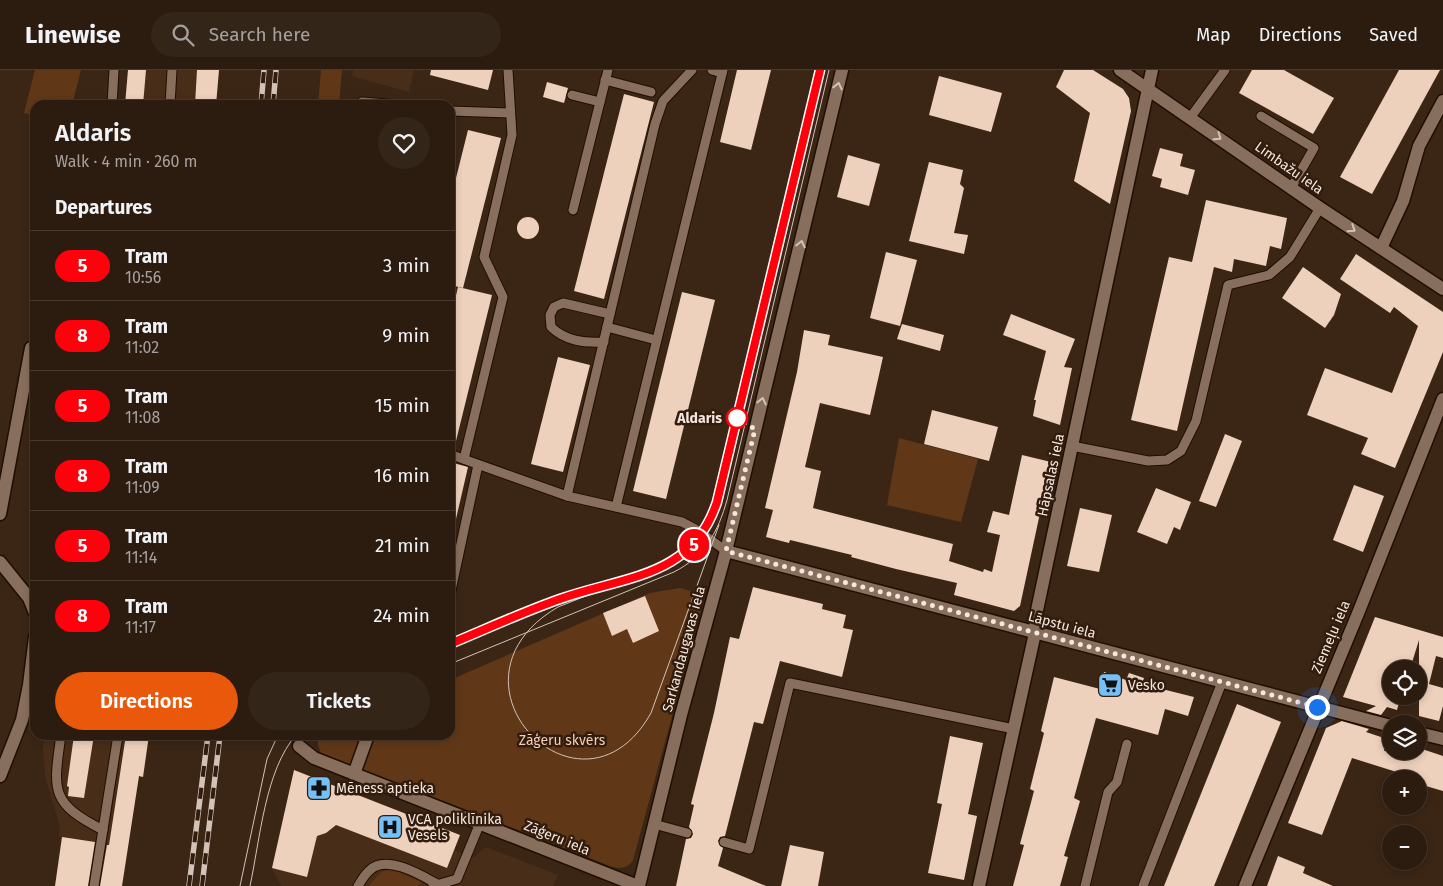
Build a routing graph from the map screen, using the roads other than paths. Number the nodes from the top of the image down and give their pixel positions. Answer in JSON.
{"nodes":[{"id":1,"x":114,"y":70,"type":"edge"},
{"id":2,"x":172,"y":70,"type":"edge"},
{"id":3,"x":508,"y":70,"type":"edge"},
{"id":4,"x":608,"y":70,"type":"edge"},
{"id":5,"x":692,"y":70,"type":"edge"},
{"id":6,"x":712,"y":70,"type":"edge"},
{"id":7,"x":842,"y":70,"type":"edge"},
{"id":8,"x":1120,"y":70,"type":"edge"},
{"id":9,"x":1152,"y":70,"type":"edge"},
{"id":10,"x":1225,"y":70,"type":"edge"},
{"id":11,"x":723,"y":71,"type":"edge"},
{"id":12,"x":605,"y":80,"type":"junction"},
{"id":13,"x":1148,"y":89,"type":"junction"},
{"id":14,"x":651,"y":92,"type":"dead end"},
{"id":15,"x":572,"y":95,"type":"dead end"},
{"id":16,"x":112,"y":100,"type":"edge"},
{"id":17,"x":170,"y":100,"type":"edge"},
{"id":18,"x":1443,"y":101,"type":"edge"},
{"id":19,"x":600,"y":102,"type":"junction"},
{"id":20,"x":455,"y":111,"type":"edge"},
{"id":21,"x":510,"y":113,"type":"junction"},
{"id":22,"x":1261,"y":116,"type":"dead end"},
{"id":23,"x":1190,"y":118,"type":"junction"},
{"id":24,"x":1291,"y":188,"type":"junction"},
{"id":25,"x":1320,"y":208,"type":"junction"},
{"id":26,"x":574,"y":210,"type":"dead end"},
{"id":27,"x":1381,"y":248,"type":"junction"},
{"id":28,"x":1443,"y":289,"type":"edge"},
{"id":29,"x":610,"y":314,"type":"junction"},
{"id":30,"x":607,"y":327,"type":"junction"},
{"id":31,"x":656,"y":340,"type":"junction"},
{"id":32,"x":604,"y":342,"type":"junction"},
{"id":33,"x":30,"y":353,"type":"edge"},
{"id":34,"x":1443,"y":400,"type":"edge"},
{"id":35,"x":1072,"y":446,"type":"junction"},
{"id":36,"x":455,"y":456,"type":"edge"},
{"id":37,"x":464,"y":459,"type":"junction"},
{"id":38,"x":478,"y":465,"type":"junction"},
{"id":39,"x":567,"y":496,"type":"junction"},
{"id":40,"x":616,"y":507,"type":"junction"},
{"id":41,"x":0,"y":514,"type":"edge"},
{"id":42,"x":726,"y":551,"type":"junction"},
{"id":43,"x":0,"y":562,"type":"edge"},
{"id":44,"x":455,"y":572,"type":"edge"},
{"id":45,"x":30,"y":600,"type":"edge"},
{"id":46,"x":1034,"y":633,"type":"junction"},
{"id":47,"x":30,"y":677,"type":"edge"},
{"id":48,"x":1222,"y":682,"type":"junction"},
{"id":49,"x":1317,"y":707,"type":"junction"},
{"id":50,"x":1382,"y":724,"type":"edge"},
{"id":51,"x":1014,"y":729,"type":"junction"},
{"id":52,"x":1427,"y":735,"type":"edge"},
{"id":53,"x":1443,"y":739,"type":"edge"},
{"id":54,"x":61,"y":740,"type":"edge"},
{"id":55,"x":117,"y":740,"type":"edge"},
{"id":56,"x":366,"y":740,"type":"edge"},
{"id":57,"x":1127,"y":744,"type":"dead end"},
{"id":58,"x":299,"y":746,"type":"dead end"},
{"id":59,"x":354,"y":774,"type":"junction"},
{"id":60,"x":0,"y":776,"type":"edge"},
{"id":61,"x":480,"y":823,"type":"junction"},
{"id":62,"x":654,"y":824,"type":"junction"},
{"id":63,"x":103,"y":830,"type":"junction"},
{"id":64,"x":687,"y":833,"type":"dead end"},
{"id":65,"x":724,"y":842,"type":"dead end"},
{"id":66,"x":617,"y":882,"type":"edge"},
{"id":67,"x":435,"y":885,"type":"edge"},
{"id":68,"x":94,"y":886,"type":"edge"},
{"id":69,"x":358,"y":886,"type":"edge"},
{"id":70,"x":639,"y":886,"type":"edge"},
{"id":71,"x":979,"y":886,"type":"edge"},
{"id":72,"x":1085,"y":886,"type":"edge"},
{"id":73,"x":1143,"y":886,"type":"edge"},
{"id":74,"x":1245,"y":886,"type":"edge"}],
"edges":[{"from":1,"to":16,"type":"lane"},
{"from":2,"to":17,"type":"lane"},
{"from":3,"to":21,"type":"lane"},
{"from":4,"to":12,"type":"lane"},
{"from":5,"to":29,"type":"lane"},
{"from":6,"to":11,"type":"lane"},
{"from":42,"to":7,"type":"street","name":"Sarkandaugavas iela","one_way":true},
{"from":8,"to":13,"type":"street","name":"Limbažu iela"},
{"from":9,"to":13,"type":"street","name":"Hāpsalas iela"},
{"from":10,"to":23,"type":"lane"},
{"from":11,"to":31,"type":"lane"},
{"from":12,"to":14,"type":"lane"},
{"from":12,"to":19,"type":"lane"},
{"from":13,"to":23,"type":"street","name":"Limbažu iela"},
{"from":13,"to":35,"type":"street","name":"Hāpsalas iela"},
{"from":15,"to":19,"type":"lane"},
{"from":18,"to":27,"type":"street"},
{"from":19,"to":26,"type":"lane"},
{"from":20,"to":21,"type":"lane"},
{"from":21,"to":37,"type":"lane"},
{"from":22,"to":24,"type":"lane"},
{"from":23,"to":24,"type":"street","name":"Limbažu iela","one_way":true},
{"from":24,"to":25,"type":"street","name":"Limbažu iela"},
{"from":25,"to":27,"type":"street","name":"Limbažu iela","one_way":true},
{"from":25,"to":35,"type":"lane"},
{"from":27,"to":28,"type":"street","name":"Limbažu iela"},
{"from":29,"to":30,"type":"lane"},
{"from":29,"to":32,"type":"lane"},
{"from":30,"to":31,"type":"lane"},
{"from":30,"to":32,"type":"lane"},
{"from":31,"to":40,"type":"lane"},
{"from":32,"to":39,"type":"lane"},
{"from":33,"to":41,"type":"street"},
{"from":34,"to":49,"type":"street","name":"Ziemeļu iela"},
{"from":35,"to":46,"type":"street","name":"Hāpsalas iela"},
{"from":36,"to":37,"type":"lane"},
{"from":37,"to":38,"type":"lane"},
{"from":38,"to":39,"type":"lane"},
{"from":38,"to":44,"type":"lane"},
{"from":39,"to":40,"type":"lane"},
{"from":40,"to":42,"type":"lane"},
{"from":42,"to":46,"type":"street","name":"Lāpstu iela"},
{"from":42,"to":62,"type":"street","name":"Sarkandaugavas iela"},
{"from":43,"to":45,"type":"street"},
{"from":46,"to":48,"type":"street","name":"Lāpstu iela"},
{"from":46,"to":51,"type":"street","name":"Hāpsalas iela"},
{"from":47,"to":60,"type":"street"},
{"from":48,"to":49,"type":"street","name":"Lāpstu iela"},
{"from":48,"to":73,"type":"lane"},
{"from":49,"to":50,"type":"street","name":"Lāpstu iela"},
{"from":49,"to":74,"type":"street","name":"Ziemeļu iela"},
{"from":51,"to":65,"type":"lane"},
{"from":51,"to":71,"type":"street","name":"Hāpsalas iela"},
{"from":52,"to":53,"type":"street"},
{"from":54,"to":63,"type":"lane"},
{"from":55,"to":63,"type":"lane"},
{"from":56,"to":59,"type":"street"},
{"from":57,"to":72,"type":"lane"},
{"from":58,"to":59,"type":"street","name":"Zāģeru iela"},
{"from":59,"to":61,"type":"street","name":"Zāģeru iela"},
{"from":61,"to":66,"type":"street","name":"Zāģeru iela"},
{"from":61,"to":67,"type":"lane"},
{"from":62,"to":64,"type":"lane"},
{"from":62,"to":70,"type":"street","name":"Sarkandaugavas iela"},
{"from":63,"to":68,"type":"lane"},
{"from":66,"to":70,"type":"street","name":"Zāģeru iela"},
{"from":67,"to":69,"type":"lane"}]}
